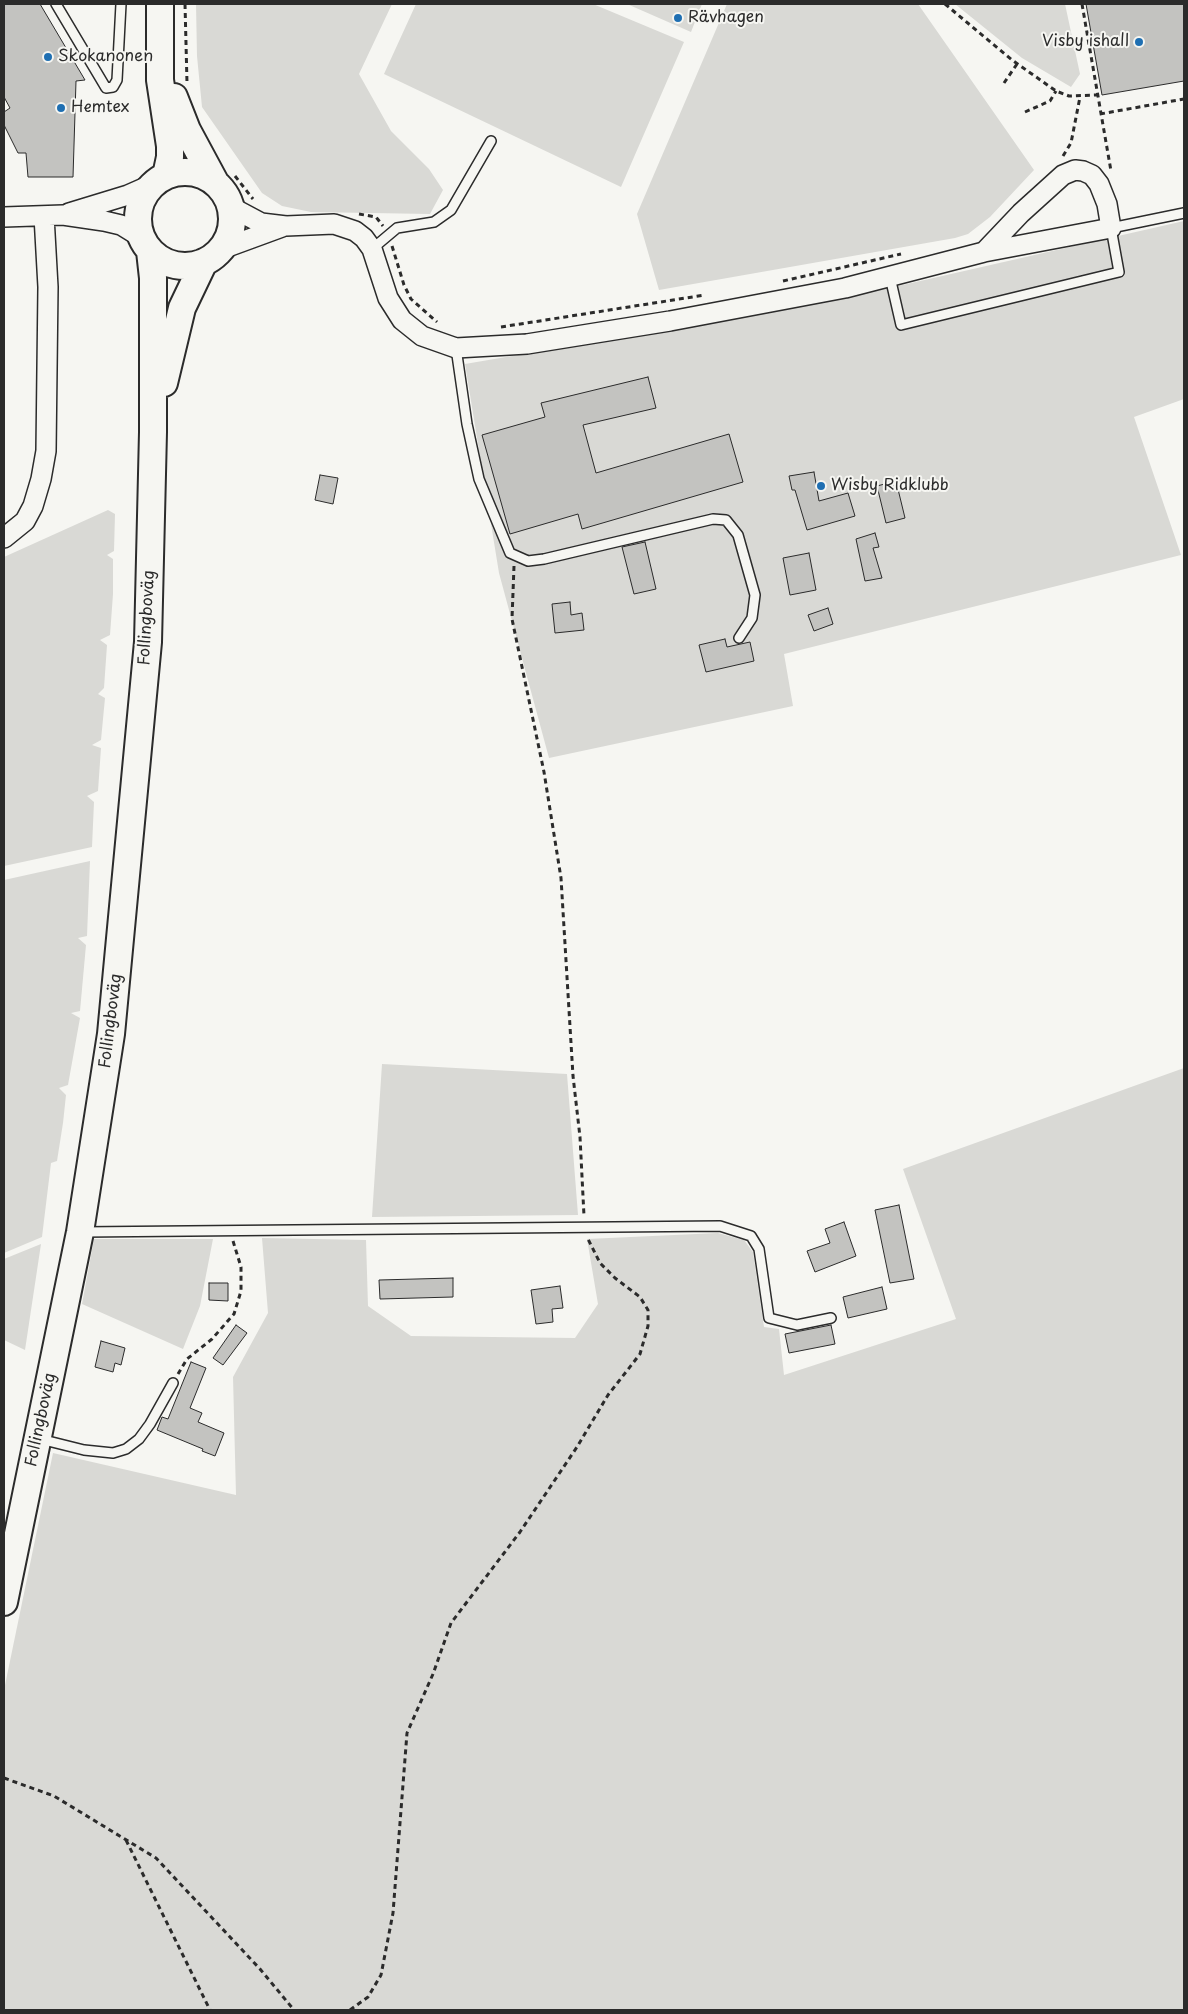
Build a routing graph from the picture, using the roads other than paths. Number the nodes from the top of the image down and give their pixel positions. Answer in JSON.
{"nodes":[{"id":1,"x":56,"y":4,"type":"edge"},
{"id":2,"x":121,"y":4,"type":"edge"},
{"id":3,"x":160,"y":4,"type":"edge"},
{"id":4,"x":159,"y":43,"type":"junction"},
{"id":5,"x":491,"y":141,"type":"dead end"},
{"id":6,"x":225,"y":178,"type":"junction"},
{"id":7,"x":160,"y":180,"type":"junction"},
{"id":8,"x":243,"y":204,"type":"junction"},
{"id":9,"x":1184,"y":213,"type":"edge"},
{"id":10,"x":54,"y":216,"type":"junction"},
{"id":11,"x":4,"y":217,"type":"edge"},
{"id":12,"x":286,"y":226,"type":"junction"},
{"id":13,"x":1111,"y":228,"type":"junction"},
{"id":14,"x":146,"y":244,"type":"junction"},
{"id":15,"x":372,"y":249,"type":"junction"},
{"id":16,"x":984,"y":252,"type":"junction"},
{"id":17,"x":213,"y":256,"type":"junction"},
{"id":18,"x":890,"y":277,"type":"junction"},
{"id":19,"x":456,"y":348,"type":"junction"},
{"id":20,"x":153,"y":432,"type":"junction"},
{"id":21,"x":4,"y":538,"type":"edge"},
{"id":22,"x":738,"y":638,"type":"dead end"},
{"id":23,"x":80,"y":1232,"type":"junction"},
{"id":24,"x":831,"y":1318,"type":"dead end"},
{"id":25,"x":172,"y":1383,"type":"road end"},
{"id":26,"x":37,"y":1439,"type":"junction"},
{"id":27,"x":4,"y":1602,"type":"edge"}],
"edges":[{"from":1,"to":2,"type":"lane"},
{"from":3,"to":4,"type":"main road"},
{"from":4,"to":6,"type":"main road"},
{"from":4,"to":7,"type":"main road"},
{"from":5,"to":15,"type":"lane"},
{"from":6,"to":7,"type":"main road"},
{"from":6,"to":8,"type":"main road"},
{"from":7,"to":10,"type":"street"},
{"from":7,"to":14,"type":"main road"},
{"from":8,"to":12,"type":"street"},
{"from":8,"to":17,"type":"main road"},
{"from":9,"to":13,"type":"lane"},
{"from":10,"to":11,"type":"street"},
{"from":10,"to":14,"type":"street"},
{"from":10,"to":21,"type":"street"},
{"from":12,"to":15,"type":"street"},
{"from":12,"to":17,"type":"street"},
{"from":13,"to":16,"type":"street"},
{"from":13,"to":16,"type":"street"},
{"from":13,"to":18,"type":"lane"},
{"from":14,"to":17,"type":"main road"},
{"from":14,"to":20,"type":"main road","name":"Follingboväg"},
{"from":15,"to":19,"type":"street"},
{"from":16,"to":18,"type":"street"},
{"from":17,"to":20,"type":"main road","name":"Follingboväg"},
{"from":18,"to":19,"type":"street"},
{"from":19,"to":22,"type":"lane"},
{"from":20,"to":23,"type":"main road","name":"Follingboväg"},
{"from":23,"to":24,"type":"lane"},
{"from":23,"to":26,"type":"main road","name":"Follingboväg"},
{"from":25,"to":26,"type":"lane"},
{"from":26,"to":27,"type":"main road","name":"Follingboväg"}]}
